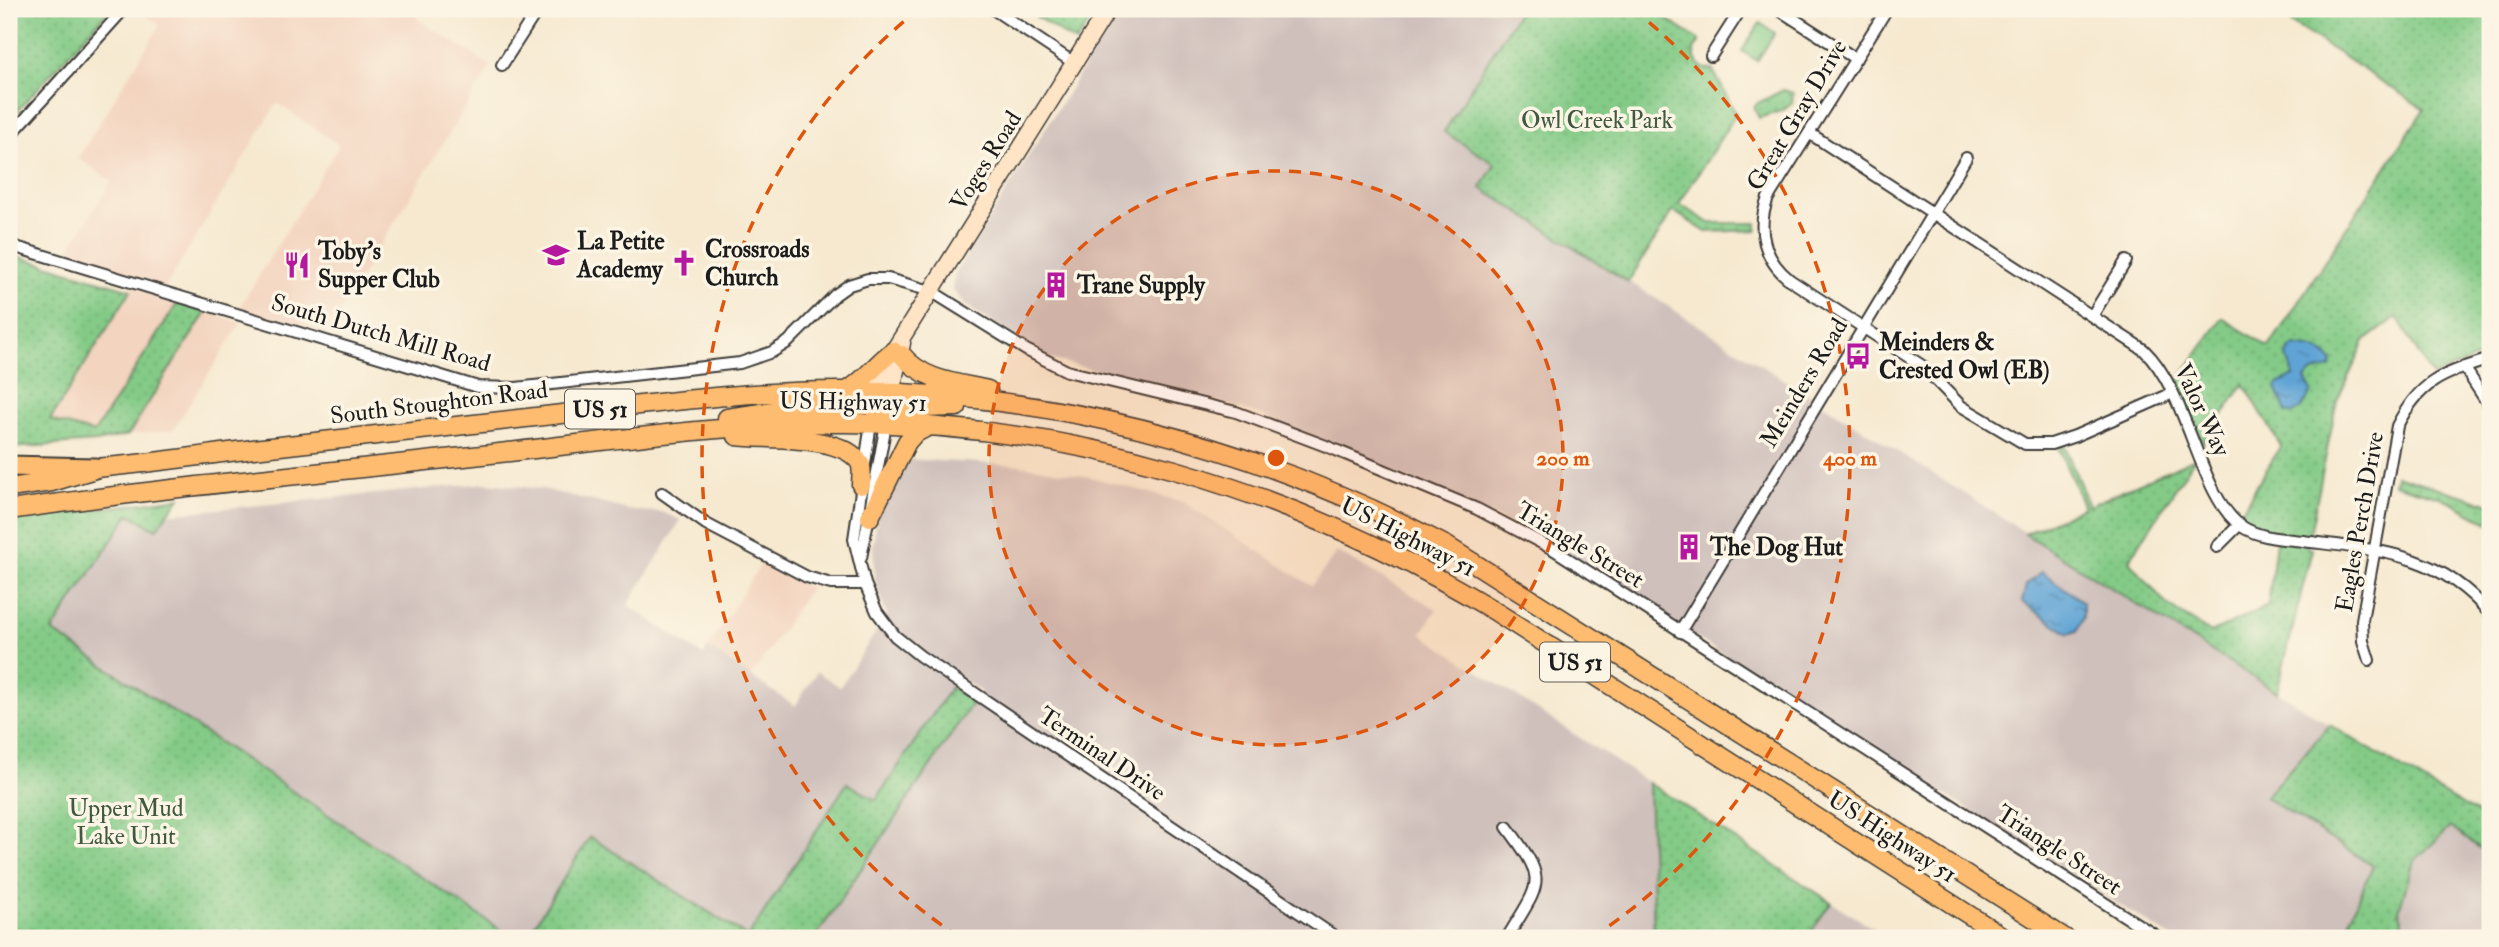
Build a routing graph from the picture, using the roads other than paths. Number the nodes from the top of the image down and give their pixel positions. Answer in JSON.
{"nodes":[{"id":1,"x":124,"y":9,"type":"edge"},
{"id":2,"x":538,"y":9,"type":"edge"},
{"id":3,"x":993,"y":9,"type":"edge"},
{"id":4,"x":1108,"y":9,"type":"edge"},
{"id":5,"x":1741,"y":9,"type":"edge"},
{"id":6,"x":1778,"y":9,"type":"edge"},
{"id":7,"x":1887,"y":9,"type":"edge"},
{"id":8,"x":1711,"y":56,"type":"dead end"},
{"id":9,"x":1856,"y":59,"type":"junction"},
{"id":10,"x":1074,"y":63,"type":"junction"},
{"id":11,"x":502,"y":65,"type":"dead end"},
{"id":12,"x":1810,"y":133,"type":"junction"},
{"id":13,"x":9,"y":138,"type":"edge"},
{"id":14,"x":1966,"y":158,"type":"dead end"},
{"id":15,"x":1934,"y":213,"type":"junction"},
{"id":16,"x":9,"y":245,"type":"edge"},
{"id":17,"x":2126,"y":261,"type":"dead end"},
{"id":18,"x":931,"y":292,"type":"junction"},
{"id":19,"x":2092,"y":316,"type":"junction"},
{"id":20,"x":1863,"y":326,"type":"junction"},
{"id":21,"x":899,"y":348,"type":"junction"},
{"id":22,"x":2490,"y":359,"type":"edge"},
{"id":23,"x":2464,"y":367,"type":"junction"},
{"id":24,"x":847,"y":391,"type":"junction"},
{"id":25,"x":2173,"y":393,"type":"junction"},
{"id":26,"x":881,"y":407,"type":"junction"},
{"id":27,"x":2490,"y":407,"type":"edge"},
{"id":28,"x":1044,"y":408,"type":"junction"},
{"id":29,"x":929,"y":426,"type":"junction"},
{"id":30,"x":694,"y":432,"type":"junction"},
{"id":31,"x":9,"y":466,"type":"edge"},
{"id":32,"x":95,"y":468,"type":"junction"},
{"id":33,"x":9,"y":474,"type":"edge"},
{"id":34,"x":861,"y":485,"type":"junction"},
{"id":35,"x":9,"y":488,"type":"edge"},
{"id":36,"x":662,"y":492,"type":"dead end"},
{"id":37,"x":9,"y":510,"type":"edge"},
{"id":38,"x":870,"y":517,"type":"junction"},
{"id":39,"x":2239,"y":524,"type":"junction"},
{"id":40,"x":2217,"y":547,"type":"dead end"},
{"id":41,"x":2375,"y":550,"type":"junction"},
{"id":42,"x":860,"y":558,"type":"junction"},
{"id":43,"x":865,"y":584,"type":"junction"},
{"id":44,"x":2490,"y":614,"type":"edge"},
{"id":45,"x":1680,"y":632,"type":"junction"},
{"id":46,"x":2369,"y":660,"type":"dead end"},
{"id":47,"x":1507,"y":827,"type":"dead end"},
{"id":48,"x":1337,"y":938,"type":"edge"},
{"id":49,"x":1507,"y":938,"type":"edge"},
{"id":50,"x":2005,"y":938,"type":"edge"},
{"id":51,"x":2065,"y":938,"type":"edge"},
{"id":52,"x":2159,"y":938,"type":"edge"}],
"edges":[{"from":1,"to":13,"type":"street"},
{"from":2,"to":11,"type":"street"},
{"from":3,"to":10,"type":"street"},
{"from":4,"to":10,"type":"street","name":"Voges Road"},
{"from":5,"to":8,"type":"street"},
{"from":6,"to":9,"type":"street"},
{"from":7,"to":9,"type":"street","name":"Great Gray Drive"},
{"from":9,"to":12,"type":"street","name":"Great Gray Drive"},
{"from":10,"to":18,"type":"street","name":"Voges Road"},
{"from":12,"to":15,"type":"street","name":"Valor Way"},
{"from":12,"to":20,"type":"street","name":"Great Gray Drive"},
{"from":14,"to":15,"type":"street","name":"Meinders Road"},
{"from":15,"to":19,"type":"street","name":"Valor Way"},
{"from":15,"to":20,"type":"street","name":"Meinders Road"},
{"from":16,"to":18,"type":"street","name":"South Dutch Mill Road"},
{"from":17,"to":19,"type":"street"},
{"from":18,"to":21,"type":"street","name":"Voges Road"},
{"from":18,"to":45,"type":"street","name":"Triangle Street"},
{"from":19,"to":25,"type":"street","name":"Valor Way"},
{"from":20,"to":25,"type":"street","name":"Great Gray Drive"},
{"from":20,"to":45,"type":"street","name":"Meinders Road"},
{"from":21,"to":24,"type":"main road"},
{"from":21,"to":26,"type":"street","name":"Voges Road"},
{"from":21,"to":28,"type":"main road"},
{"from":22,"to":23,"type":"street","name":"Eagles Perch Drive"},
{"from":23,"to":27,"type":"street"},
{"from":23,"to":41,"type":"street","name":"Eagles Perch Drive"},
{"from":24,"to":26,"type":"main road","name":"South Stoughton Road","number":"US 51"},
{"from":24,"to":32,"type":"main road","name":"South Stoughton Road","number":"US 51"},
{"from":25,"to":39,"type":"street","name":"Valor Way"},
{"from":26,"to":28,"type":"main road"},
{"from":26,"to":29,"type":"main road","name":"US Highway 51","number":"US 51"},
{"from":26,"to":30,"type":"main road","name":"US Highway 51","number":"US 51"},
{"from":26,"to":34,"type":"street","name":"Terminal Drive"},
{"from":26,"to":38,"type":"street","name":"Terminal Drive"},
{"from":28,"to":51,"type":"main road","name":"US Highway 51","number":"US 51"},
{"from":29,"to":38,"type":"main road"},
{"from":29,"to":50,"type":"main road","name":"US Highway 51","number":"US 51"},
{"from":30,"to":34,"type":"main road"},
{"from":30,"to":37,"type":"main road","number":"US 51"},
{"from":31,"to":32,"type":"highway"},
{"from":32,"to":33,"type":"main road","name":"South Stoughton Road","number":"US 51"},
{"from":32,"to":35,"type":"main road"},
{"from":34,"to":42,"type":"street","name":"Terminal Drive"},
{"from":36,"to":43,"type":"street"},
{"from":38,"to":42,"type":"street","name":"Terminal Drive"},
{"from":39,"to":40,"type":"street"},
{"from":39,"to":41,"type":"street"},
{"from":41,"to":44,"type":"street"},
{"from":41,"to":46,"type":"street","name":"Eagles Perch Drive"},
{"from":42,"to":43,"type":"street","name":"Terminal Drive"},
{"from":43,"to":48,"type":"street","name":"Terminal Drive"},
{"from":45,"to":52,"type":"street","name":"Triangle Street"},
{"from":47,"to":49,"type":"street"}]}
